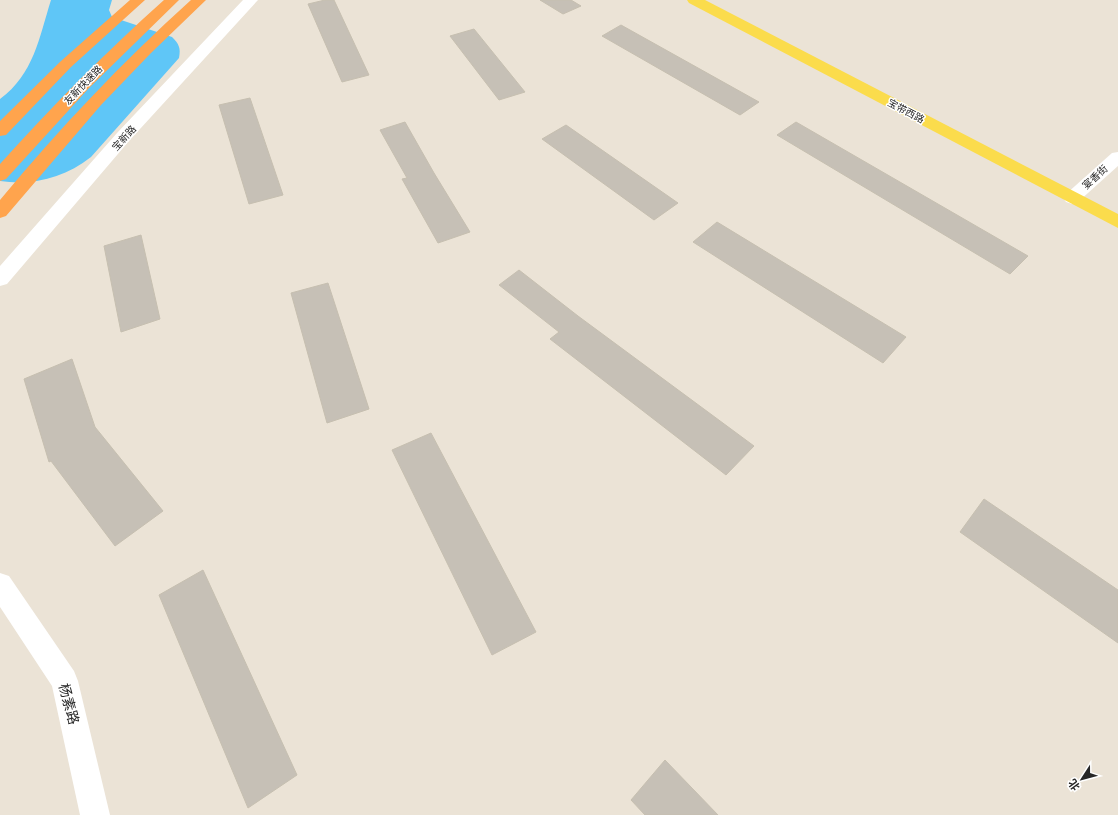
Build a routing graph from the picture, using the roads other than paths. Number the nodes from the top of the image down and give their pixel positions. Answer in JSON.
{"nodes":[{"id":1,"x":138,"y":0,"type":"edge"},
{"id":2,"x":172,"y":0,"type":"edge"},
{"id":3,"x":199,"y":0,"type":"edge"},
{"id":4,"x":252,"y":0,"type":"edge"},
{"id":5,"x":694,"y":0,"type":"edge"},
{"id":6,"x":719,"y":0,"type":"edge"},
{"id":7,"x":0,"y":131,"type":"edge"},
{"id":8,"x":1118,"y":157,"type":"edge"},
{"id":9,"x":0,"y":176,"type":"edge"},
{"id":10,"x":1077,"y":193,"type":"junction"},
{"id":11,"x":1118,"y":205,"type":"edge"},
{"id":12,"x":0,"y":212,"type":"edge"},
{"id":13,"x":1118,"y":222,"type":"edge"},
{"id":14,"x":0,"y":279,"type":"edge"},
{"id":15,"x":0,"y":585,"type":"edge"},
{"id":16,"x":95,"y":815,"type":"edge"}],
"edges":[{"from":1,"to":7,"type":"highway"},
{"from":2,"to":9,"type":"highway","name":"友新快速路"},
{"from":3,"to":12,"type":"highway"},
{"from":4,"to":14,"type":"street","name":"宝新路"},
{"from":5,"to":10,"type":"main road","name":"宝带西路"},
{"from":6,"to":10,"type":"main road","name":"宝带西路"},
{"from":8,"to":10,"type":"street","name":"宴香街"},
{"from":10,"to":11,"type":"main road","name":"宝带西路"},
{"from":10,"to":13,"type":"main road","name":"宝带西路"},
{"from":15,"to":16,"type":"street","name":"杨素路"}]}
